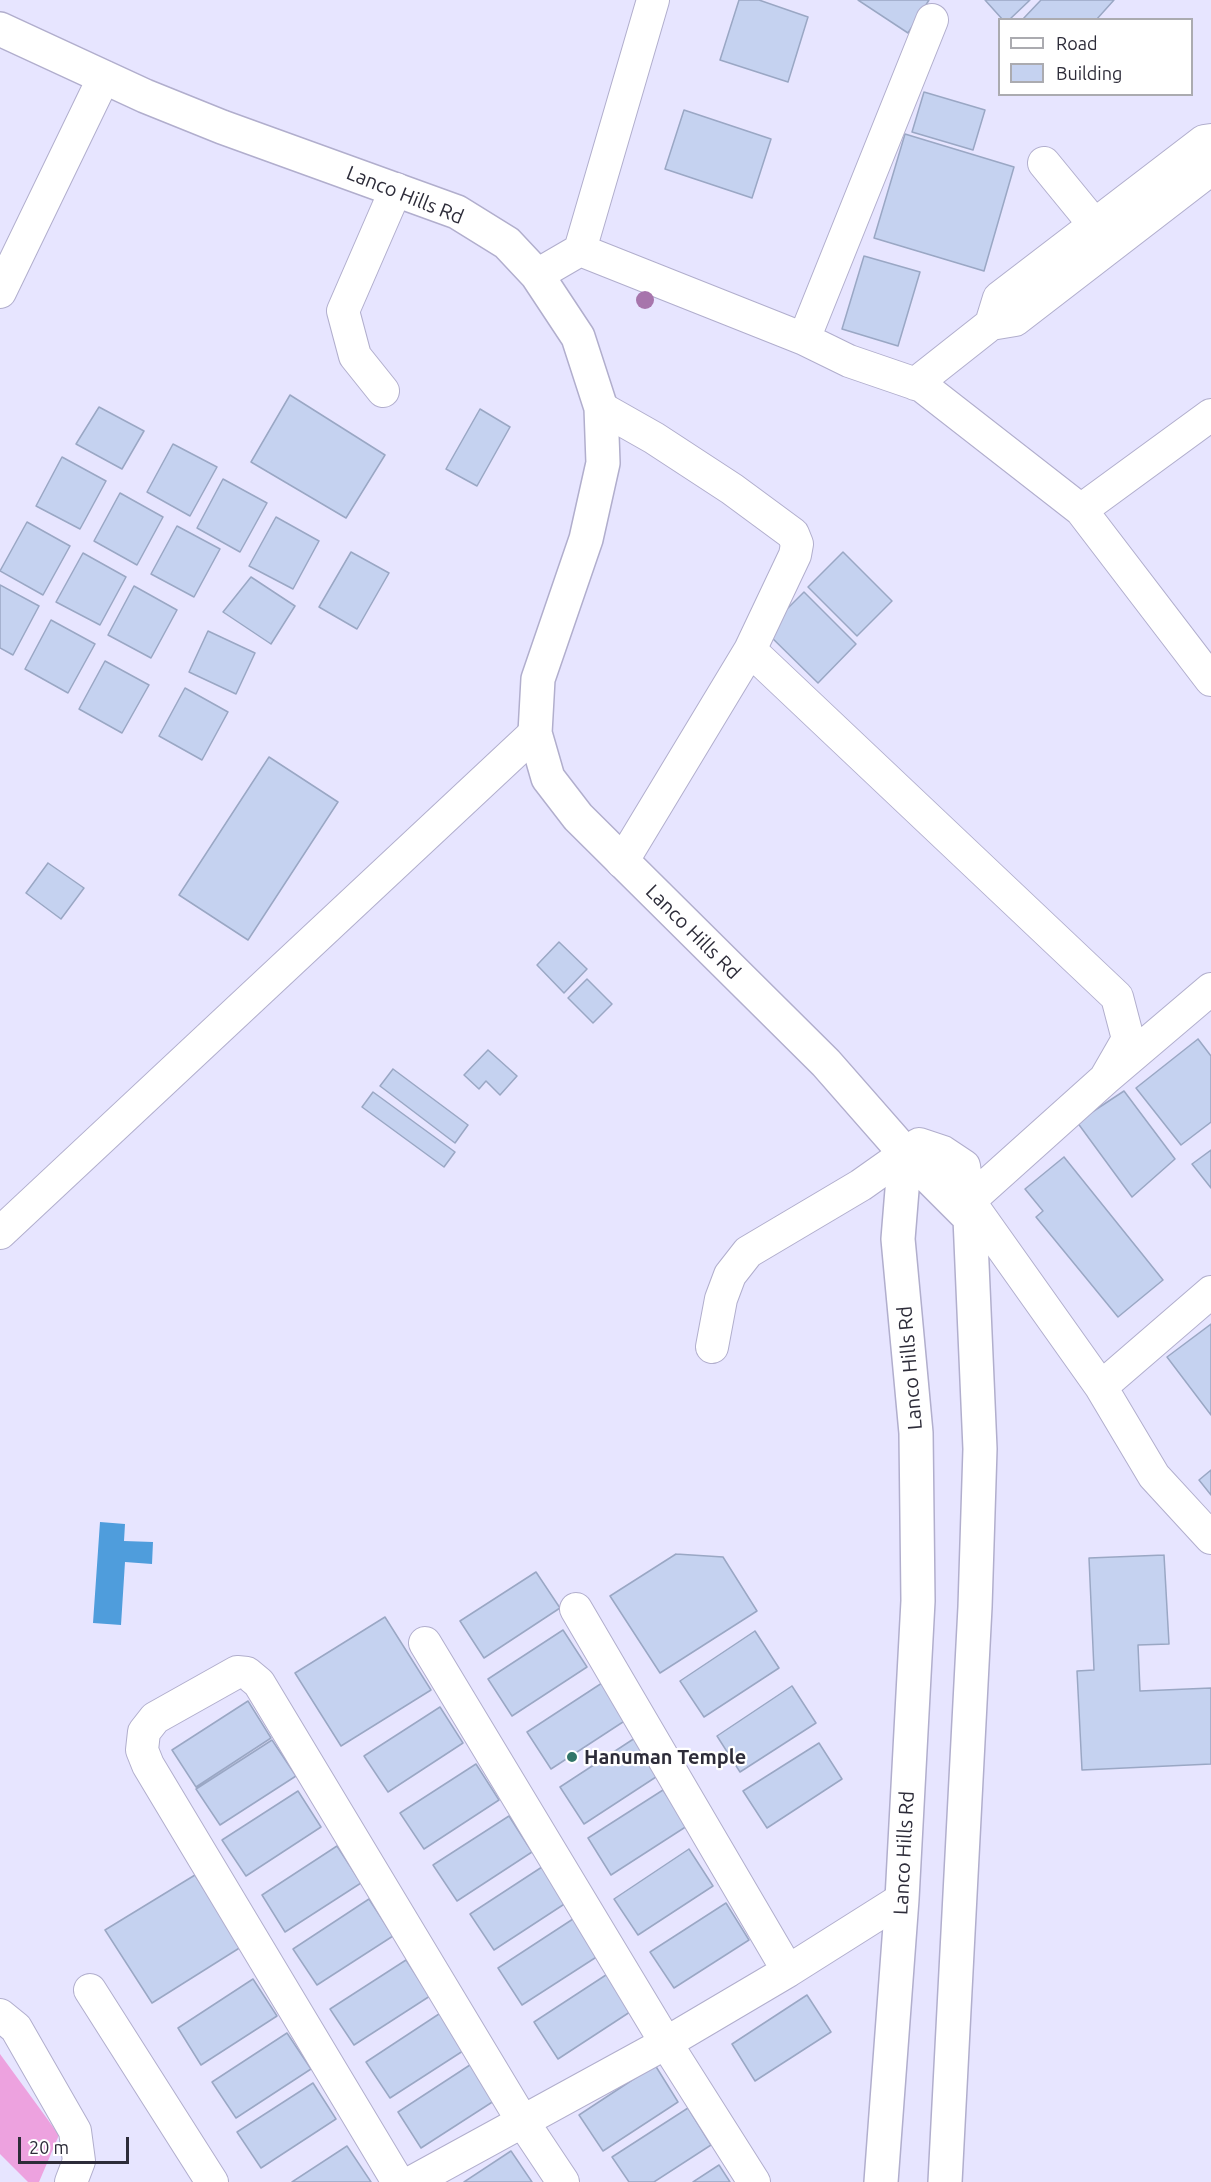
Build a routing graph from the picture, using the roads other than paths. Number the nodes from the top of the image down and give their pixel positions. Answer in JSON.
{"nodes":[{"id":1,"x":653,"y":0,"type":"edge"},
{"id":2,"x":932,"y":20,"type":"dead end"},
{"id":3,"x":0,"y":29,"type":"edge"},
{"id":4,"x":104,"y":77,"type":"junction"},
{"id":5,"x":1211,"y":140,"type":"edge"},
{"id":6,"x":1044,"y":163,"type":"dead end"},
{"id":7,"x":1211,"y":169,"type":"edge"},
{"id":8,"x":1166,"y":187,"type":"junction"},
{"id":9,"x":396,"y":189,"type":"junction"},
{"id":10,"x":1103,"y":235,"type":"junction"},
{"id":11,"x":580,"y":250,"type":"junction"},
{"id":12,"x":537,"y":275,"type":"junction"},
{"id":13,"x":0,"y":292,"type":"edge"},
{"id":14,"x":804,"y":339,"type":"junction"},
{"id":15,"x":915,"y":384,"type":"junction"},
{"id":16,"x":383,"y":391,"type":"dead end"},
{"id":17,"x":601,"y":408,"type":"junction"},
{"id":18,"x":1211,"y":415,"type":"edge"},
{"id":19,"x":1081,"y":510,"type":"junction"},
{"id":20,"x":750,"y":650,"type":"junction"},
{"id":21,"x":1211,"y":680,"type":"edge"},
{"id":22,"x":535,"y":733,"type":"junction"},
{"id":23,"x":622,"y":862,"type":"junction"},
{"id":24,"x":1211,"y":989,"type":"edge"},
{"id":25,"x":1105,"y":1079,"type":"junction"},
{"id":26,"x":904,"y":1153,"type":"junction"},
{"id":27,"x":969,"y":1210,"type":"junction"},
{"id":28,"x":0,"y":1233,"type":"edge"},
{"id":29,"x":1211,"y":1292,"type":"edge"},
{"id":30,"x":712,"y":1347,"type":"dead end"},
{"id":31,"x":1101,"y":1387,"type":"junction"},
{"id":32,"x":1211,"y":1538,"type":"edge"},
{"id":33,"x":576,"y":1609,"type":"dead end"},
{"id":34,"x":425,"y":1643,"type":"dead end"},
{"id":35,"x":902,"y":1899,"type":"junction"},
{"id":36,"x":788,"y":1971,"type":"junction"},
{"id":37,"x":90,"y":1990,"type":"dead end"},
{"id":38,"x":0,"y":2015,"type":"edge"},
{"id":39,"x":666,"y":2043,"type":"junction"},
{"id":40,"x":523,"y":2122,"type":"junction"},
{"id":41,"x":71,"y":2182,"type":"edge"},
{"id":42,"x":212,"y":2182,"type":"edge"},
{"id":43,"x":398,"y":2182,"type":"edge"},
{"id":44,"x":412,"y":2182,"type":"edge"},
{"id":45,"x":563,"y":2182,"type":"edge"},
{"id":46,"x":754,"y":2182,"type":"edge"},
{"id":47,"x":881,"y":2182,"type":"edge"},
{"id":48,"x":945,"y":2182,"type":"edge"}],
"edges":[{"from":1,"to":11,"type":"street"},
{"from":2,"to":14,"type":"street"},
{"from":3,"to":4,"type":"street","name":"Lanco Hills Rd"},
{"from":4,"to":9,"type":"street","name":"Lanco Hills Rd"},
{"from":4,"to":13,"type":"street"},
{"from":5,"to":8,"type":"street"},
{"from":6,"to":10,"type":"street"},
{"from":7,"to":8,"type":"street"},
{"from":8,"to":10,"type":"street"},
{"from":9,"to":12,"type":"street","name":"Lanco Hills Rd"},
{"from":9,"to":16,"type":"street"},
{"from":10,"to":15,"type":"street"},
{"from":11,"to":12,"type":"street"},
{"from":11,"to":14,"type":"street"},
{"from":12,"to":17,"type":"street","name":"Lanco Hills Rd"},
{"from":14,"to":15,"type":"street"},
{"from":15,"to":19,"type":"street"},
{"from":17,"to":20,"type":"street"},
{"from":17,"to":22,"type":"street","name":"Lanco Hills Rd"},
{"from":18,"to":19,"type":"street"},
{"from":19,"to":21,"type":"street"},
{"from":20,"to":23,"type":"street"},
{"from":20,"to":25,"type":"street"},
{"from":22,"to":23,"type":"street","name":"Lanco Hills Rd"},
{"from":22,"to":28,"type":"street"},
{"from":23,"to":26,"type":"street","name":"Lanco Hills Rd"},
{"from":24,"to":25,"type":"street"},
{"from":25,"to":27,"type":"street"},
{"from":26,"to":27,"type":"street"},
{"from":26,"to":30,"type":"street"},
{"from":26,"to":35,"type":"street","name":"Lanco Hills Rd"},
{"from":27,"to":31,"type":"street"},
{"from":27,"to":48,"type":"street"},
{"from":29,"to":31,"type":"street"},
{"from":31,"to":32,"type":"street"},
{"from":33,"to":36,"type":"street"},
{"from":34,"to":39,"type":"street"},
{"from":35,"to":36,"type":"street"},
{"from":35,"to":47,"type":"street","name":"Lanco Hills Rd"},
{"from":36,"to":39,"type":"street"},
{"from":37,"to":42,"type":"street"},
{"from":38,"to":41,"type":"street"},
{"from":39,"to":40,"type":"street"},
{"from":39,"to":46,"type":"street"},
{"from":40,"to":43,"type":"street"},
{"from":40,"to":44,"type":"street"},
{"from":40,"to":45,"type":"street"}]}
